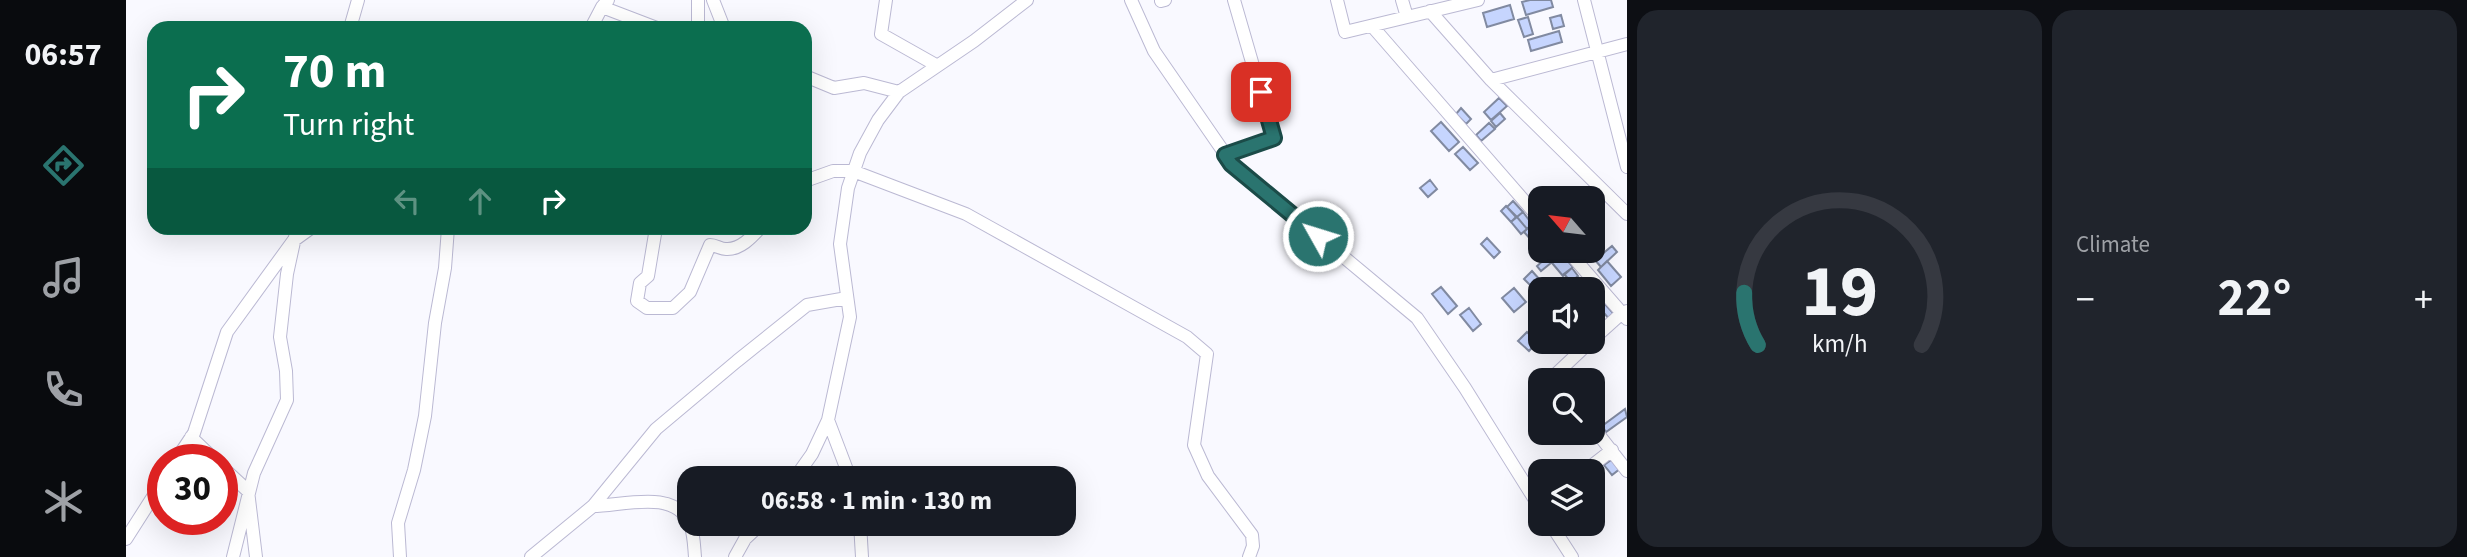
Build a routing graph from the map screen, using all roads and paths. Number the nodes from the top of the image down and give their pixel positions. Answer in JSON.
{"nodes":[{"id":1,"x":358,"y":0,"type":"edge"},
{"id":2,"x":698,"y":0,"type":"edge"},
{"id":3,"x":713,"y":0,"type":"edge"},
{"id":4,"x":886,"y":0,"type":"edge"},
{"id":5,"x":1027,"y":0,"type":"edge"},
{"id":6,"x":1131,"y":0,"type":"edge"},
{"id":7,"x":1234,"y":0,"type":"edge"},
{"id":8,"x":1337,"y":0,"type":"edge"},
{"id":9,"x":1402,"y":0,"type":"edge"},
{"id":10,"x":1478,"y":0,"type":"edge"},
{"id":11,"x":1584,"y":0,"type":"edge"},
{"id":12,"x":605,"y":4,"type":"edge"},
{"id":13,"x":1430,"y":11,"type":"junction"},
{"id":14,"x":1407,"y":17,"type":"junction"},
{"id":15,"x":352,"y":21,"type":"edge"},
{"id":16,"x":595,"y":21,"type":"edge"},
{"id":17,"x":642,"y":21,"type":"edge"},
{"id":18,"x":698,"y":21,"type":"edge"},
{"id":19,"x":721,"y":21,"type":"edge"},
{"id":20,"x":1372,"y":26,"type":"junction"},
{"id":21,"x":1627,"y":44,"type":"edge"},
{"id":22,"x":1597,"y":53,"type":"junction"},
{"id":23,"x":936,"y":65,"type":"junction"},
{"id":24,"x":812,"y":79,"type":"edge"},
{"id":25,"x":1491,"y":80,"type":"junction"},
{"id":26,"x":899,"y":92,"type":"junction"},
{"id":27,"x":1225,"y":155,"type":"junction"},
{"id":28,"x":1627,"y":167,"type":"edge"},
{"id":29,"x":853,"y":171,"type":"junction"},
{"id":30,"x":812,"y":179,"type":"edge"},
{"id":31,"x":1528,"y":205,"type":"edge"},
{"id":32,"x":1627,"y":214,"type":"edge"},
{"id":33,"x":295,"y":235,"type":"edge"},
{"id":34,"x":301,"y":235,"type":"edge"},
{"id":35,"x":447,"y":235,"type":"edge"},
{"id":36,"x":655,"y":235,"type":"edge"},
{"id":37,"x":753,"y":235,"type":"edge"},
{"id":38,"x":293,"y":241,"type":"junction"},
{"id":39,"x":1579,"y":263,"type":"edge"},
{"id":40,"x":846,"y":298,"type":"junction"},
{"id":41,"x":1625,"y":314,"type":"edge"},
{"id":42,"x":1605,"y":330,"type":"edge"},
{"id":43,"x":1578,"y":354,"type":"edge"},
{"id":44,"x":1562,"y":368,"type":"edge"},
{"id":45,"x":828,"y":420,"type":"junction"},
{"id":46,"x":191,"y":437,"type":"junction"},
{"id":47,"x":1605,"y":442,"type":"edge"},
{"id":48,"x":186,"y":444,"type":"edge"},
{"id":49,"x":198,"y":444,"type":"edge"},
{"id":50,"x":1612,"y":450,"type":"junction"},
{"id":51,"x":1601,"y":459,"type":"edge"},
{"id":52,"x":804,"y":466,"type":"edge"},
{"id":53,"x":845,"y":466,"type":"edge"},
{"id":54,"x":1627,"y":471,"type":"edge"},
{"id":55,"x":238,"y":482,"type":"edge"},
{"id":56,"x":1528,"y":488,"type":"edge"},
{"id":57,"x":248,"y":491,"type":"junction"},
{"id":58,"x":147,"y":506,"type":"edge"},
{"id":59,"x":593,"y":506,"type":"junction"},
{"id":60,"x":748,"y":536,"type":"edge"},
{"id":61,"x":861,"y":536,"type":"edge"},
{"id":62,"x":1558,"y":536,"type":"edge"},
{"id":63,"x":126,"y":539,"type":"edge"},
{"id":64,"x":233,"y":557,"type":"edge"},
{"id":65,"x":256,"y":557,"type":"edge"},
{"id":66,"x":400,"y":557,"type":"edge"},
{"id":67,"x":531,"y":557,"type":"edge"},
{"id":68,"x":695,"y":557,"type":"edge"},
{"id":69,"x":734,"y":557,"type":"edge"},
{"id":70,"x":862,"y":557,"type":"edge"},
{"id":71,"x":1249,"y":557,"type":"edge"},
{"id":72,"x":1572,"y":557,"type":"edge"}],
"edges":[{"from":1,"to":15,"type":"street"},
{"from":2,"to":18,"type":"street"},
{"from":3,"to":19,"type":"street"},
{"from":4,"to":23,"type":"street"},
{"from":5,"to":23,"type":"street"},
{"from":6,"to":27,"type":"street"},
{"from":7,"to":27,"type":"street"},
{"from":8,"to":20,"type":"street"},
{"from":9,"to":14,"type":"street"},
{"from":10,"to":13,"type":"street"},
{"from":11,"to":22,"type":"street"},
{"from":12,"to":16,"type":"street"},
{"from":12,"to":17,"type":"street"},
{"from":13,"to":14,"type":"street"},
{"from":13,"to":25,"type":"street"},
{"from":14,"to":20,"type":"street"},
{"from":20,"to":31,"type":"street"},
{"from":21,"to":22,"type":"street"},
{"from":22,"to":25,"type":"street"},
{"from":22,"to":28,"type":"street"},
{"from":23,"to":26,"type":"street"},
{"from":24,"to":26,"type":"street"},
{"from":25,"to":32,"type":"street"},
{"from":26,"to":29,"type":"street"},
{"from":27,"to":56,"type":"street"},
{"from":29,"to":30,"type":"street"},
{"from":29,"to":40,"type":"street"},
{"from":29,"to":71,"type":"street"},
{"from":33,"to":38,"type":"street"},
{"from":34,"to":38,"type":"street"},
{"from":35,"to":66,"type":"street"},
{"from":36,"to":37,"type":"street"},
{"from":38,"to":46,"type":"street"},
{"from":38,"to":57,"type":"street"},
{"from":39,"to":41,"type":"street"},
{"from":40,"to":45,"type":"street"},
{"from":40,"to":59,"type":"street"},
{"from":41,"to":42,"type":"street"},
{"from":43,"to":44,"type":"street"},
{"from":45,"to":52,"type":"street"},
{"from":45,"to":53,"type":"street"},
{"from":46,"to":48,"type":"street"},
{"from":46,"to":49,"type":"street"},
{"from":47,"to":50,"type":"street"},
{"from":50,"to":51,"type":"street"},
{"from":50,"to":54,"type":"street"},
{"from":55,"to":57,"type":"street"},
{"from":57,"to":64,"type":"street"},
{"from":57,"to":65,"type":"street"},
{"from":58,"to":63,"type":"street"},
{"from":59,"to":67,"type":"street"},
{"from":59,"to":68,"type":"street"},
{"from":60,"to":69,"type":"street"},
{"from":61,"to":70,"type":"street"},
{"from":62,"to":72,"type":"street"}]}
